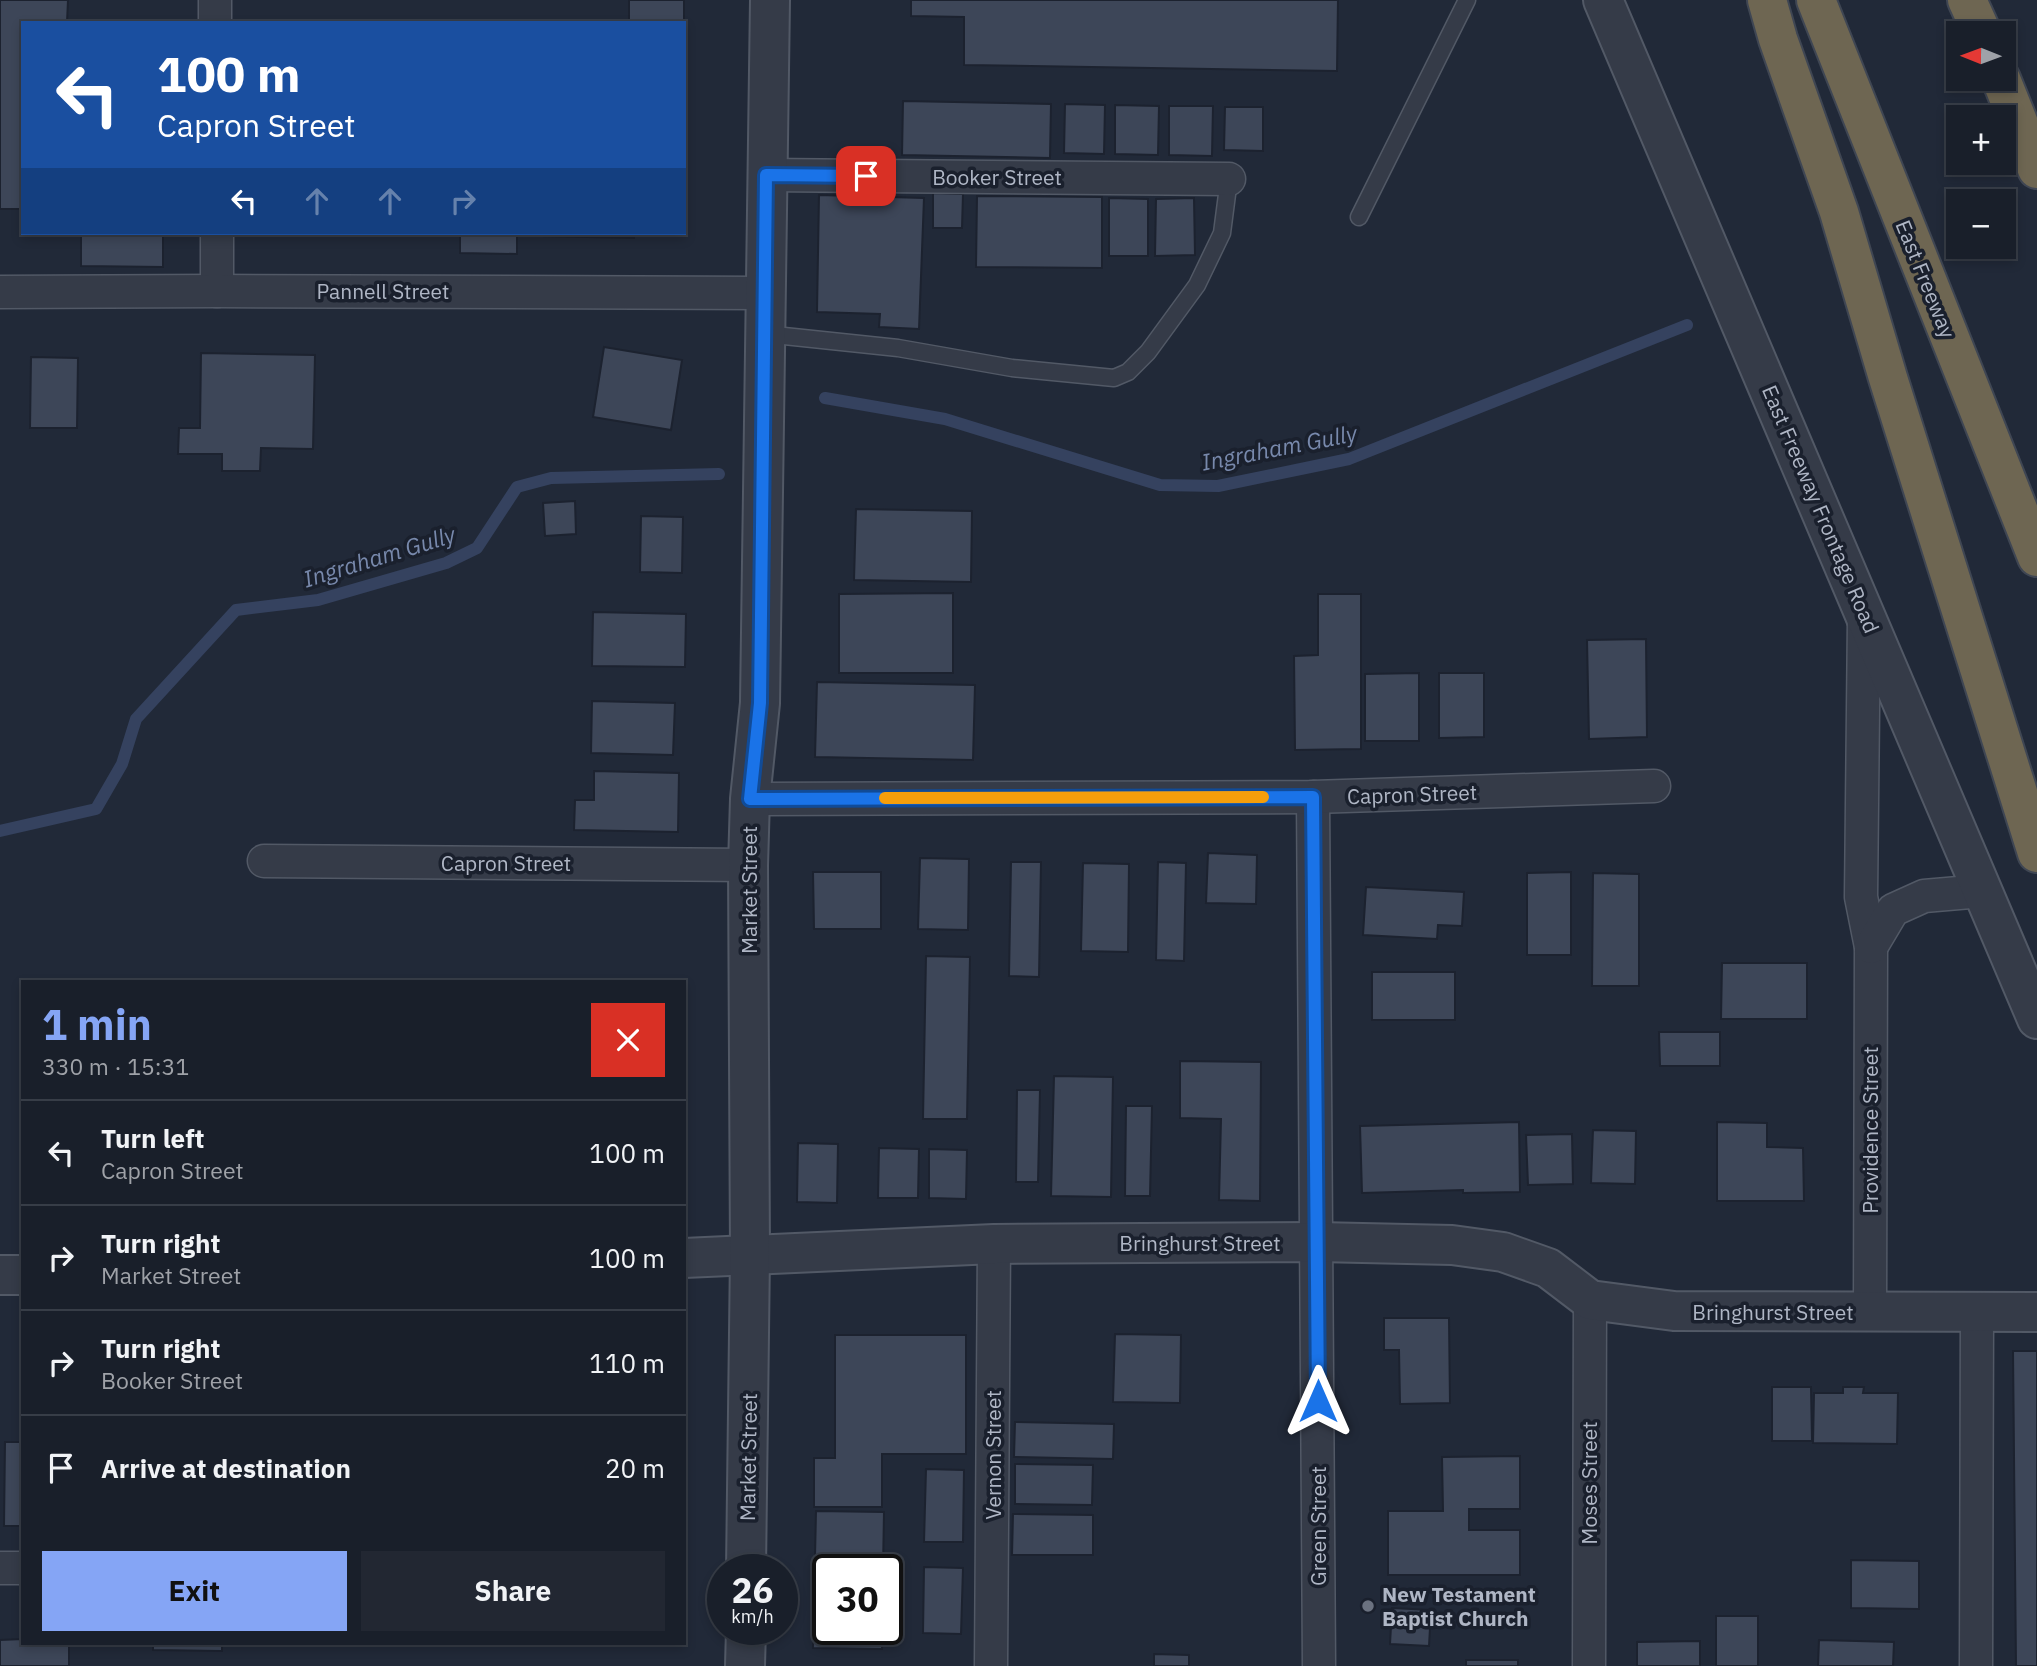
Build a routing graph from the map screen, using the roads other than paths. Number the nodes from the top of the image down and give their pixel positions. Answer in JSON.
{"nodes":[{"id":1,"x":215,"y":0,"type":"edge"},
{"id":2,"x":770,"y":0,"type":"edge"},
{"id":3,"x":1467,"y":0,"type":"edge"},
{"id":4,"x":1603,"y":0,"type":"edge"},
{"id":5,"x":1767,"y":0,"type":"edge"},
{"id":6,"x":1816,"y":0,"type":"edge"},
{"id":7,"x":1967,"y":0,"type":"edge"},
{"id":8,"x":215,"y":21,"type":"edge"},
{"id":9,"x":1977,"y":21,"type":"edge"},
{"id":10,"x":2007,"y":91,"type":"edge"},
{"id":11,"x":2011,"y":91,"type":"edge"},
{"id":12,"x":2037,"y":130,"type":"edge"},
{"id":13,"x":2037,"y":169,"type":"edge"},
{"id":14,"x":766,"y":175,"type":"junction"},
{"id":15,"x":1229,"y":179,"type":"joint"},
{"id":16,"x":1359,"y":217,"type":"dead end"},
{"id":17,"x":217,"y":235,"type":"edge"},
{"id":18,"x":217,"y":290,"type":"junction"},
{"id":19,"x":0,"y":292,"type":"edge"},
{"id":20,"x":765,"y":293,"type":"junction"},
{"id":21,"x":765,"y":334,"type":"junction"},
{"id":22,"x":2037,"y":557,"type":"edge"},
{"id":23,"x":1864,"y":610,"type":"junction"},
{"id":24,"x":1654,"y":786,"type":"dead end"},
{"id":25,"x":1313,"y":797,"type":"junction"},
{"id":26,"x":750,"y":799,"type":"junction"},
{"id":27,"x":2037,"y":853,"type":"edge"},
{"id":28,"x":264,"y":861,"type":"dead end"},
{"id":29,"x":748,"y":865,"type":"junction"},
{"id":30,"x":1982,"y":891,"type":"junction"},
{"id":31,"x":1871,"y":947,"type":"junction"},
{"id":32,"x":2037,"y":1019,"type":"edge"},
{"id":33,"x":1318,"y":1242,"type":"junction"},
{"id":34,"x":994,"y":1244,"type":"junction"},
{"id":35,"x":750,"y":1254,"type":"junction"},
{"id":36,"x":686,"y":1258,"type":"edge"},
{"id":37,"x":0,"y":1275,"type":"edge"},
{"id":38,"x":21,"y":1275,"type":"edge"},
{"id":39,"x":1590,"y":1300,"type":"junction"},
{"id":40,"x":1870,"y":1312,"type":"junction"},
{"id":41,"x":1978,"y":1312,"type":"junction"},
{"id":42,"x":2037,"y":1312,"type":"edge"},
{"id":43,"x":746,"y":1554,"type":"edge"},
{"id":44,"x":0,"y":1568,"type":"edge"},
{"id":45,"x":21,"y":1568,"type":"edge"},
{"id":46,"x":746,"y":1645,"type":"edge"},
{"id":47,"x":745,"y":1666,"type":"edge"},
{"id":48,"x":991,"y":1666,"type":"edge"},
{"id":49,"x":1319,"y":1666,"type":"edge"},
{"id":50,"x":1589,"y":1666,"type":"edge"},
{"id":51,"x":1976,"y":1666,"type":"edge"}],
"edges":[{"from":1,"to":8,"type":"street"},
{"from":2,"to":14,"type":"street","name":"Market Street"},
{"from":3,"to":16,"type":"lane"},
{"from":4,"to":23,"type":"street","name":"East Freeway Frontage Road"},
{"from":5,"to":27,"type":"highway"},
{"from":6,"to":22,"type":"highway","name":"East Freeway"},
{"from":7,"to":9,"type":"highway"},
{"from":10,"to":13,"type":"highway"},
{"from":11,"to":12,"type":"highway"},
{"from":14,"to":15,"type":"street","name":"Booker Street"},
{"from":14,"to":20,"type":"street","name":"Market Street"},
{"from":15,"to":21,"type":"lane"},
{"from":17,"to":18,"type":"street"},
{"from":18,"to":19,"type":"street","name":"Pannell Street"},
{"from":18,"to":20,"type":"street","name":"Pannell Street"},
{"from":20,"to":21,"type":"street","name":"Market Street"},
{"from":21,"to":26,"type":"street","name":"Market Street"},
{"from":23,"to":30,"type":"street","name":"East Freeway Frontage Road"},
{"from":23,"to":31,"type":"street","name":"Providence Street"},
{"from":24,"to":25,"type":"street","name":"Capron Street"},
{"from":25,"to":26,"type":"street","name":"Capron Street"},
{"from":25,"to":33,"type":"street","name":"Green Street"},
{"from":26,"to":29,"type":"street","name":"Market Street"},
{"from":28,"to":29,"type":"street","name":"Capron Street"},
{"from":29,"to":35,"type":"street","name":"Market Street"},
{"from":30,"to":31,"type":"street","name":"Providence Street"},
{"from":30,"to":32,"type":"street","name":"East Freeway Frontage Road"},
{"from":31,"to":40,"type":"street","name":"Providence Street"},
{"from":33,"to":34,"type":"street","name":"Bringhurst Street"},
{"from":33,"to":39,"type":"street","name":"Bringhurst Street"},
{"from":33,"to":49,"type":"street","name":"Green Street"},
{"from":34,"to":35,"type":"street","name":"Bringhurst Street"},
{"from":34,"to":48,"type":"street","name":"Vernon Street"},
{"from":35,"to":36,"type":"street","name":"Bringhurst Street"},
{"from":35,"to":43,"type":"street","name":"Market Street"},
{"from":37,"to":38,"type":"street"},
{"from":39,"to":40,"type":"street","name":"Bringhurst Street"},
{"from":39,"to":50,"type":"street","name":"Moses Street"},
{"from":40,"to":41,"type":"street","name":"Bringhurst Street"},
{"from":41,"to":42,"type":"street","name":"Bringhurst Street"},
{"from":41,"to":51,"type":"street"},
{"from":44,"to":45,"type":"street"},
{"from":46,"to":47,"type":"street"}]}
